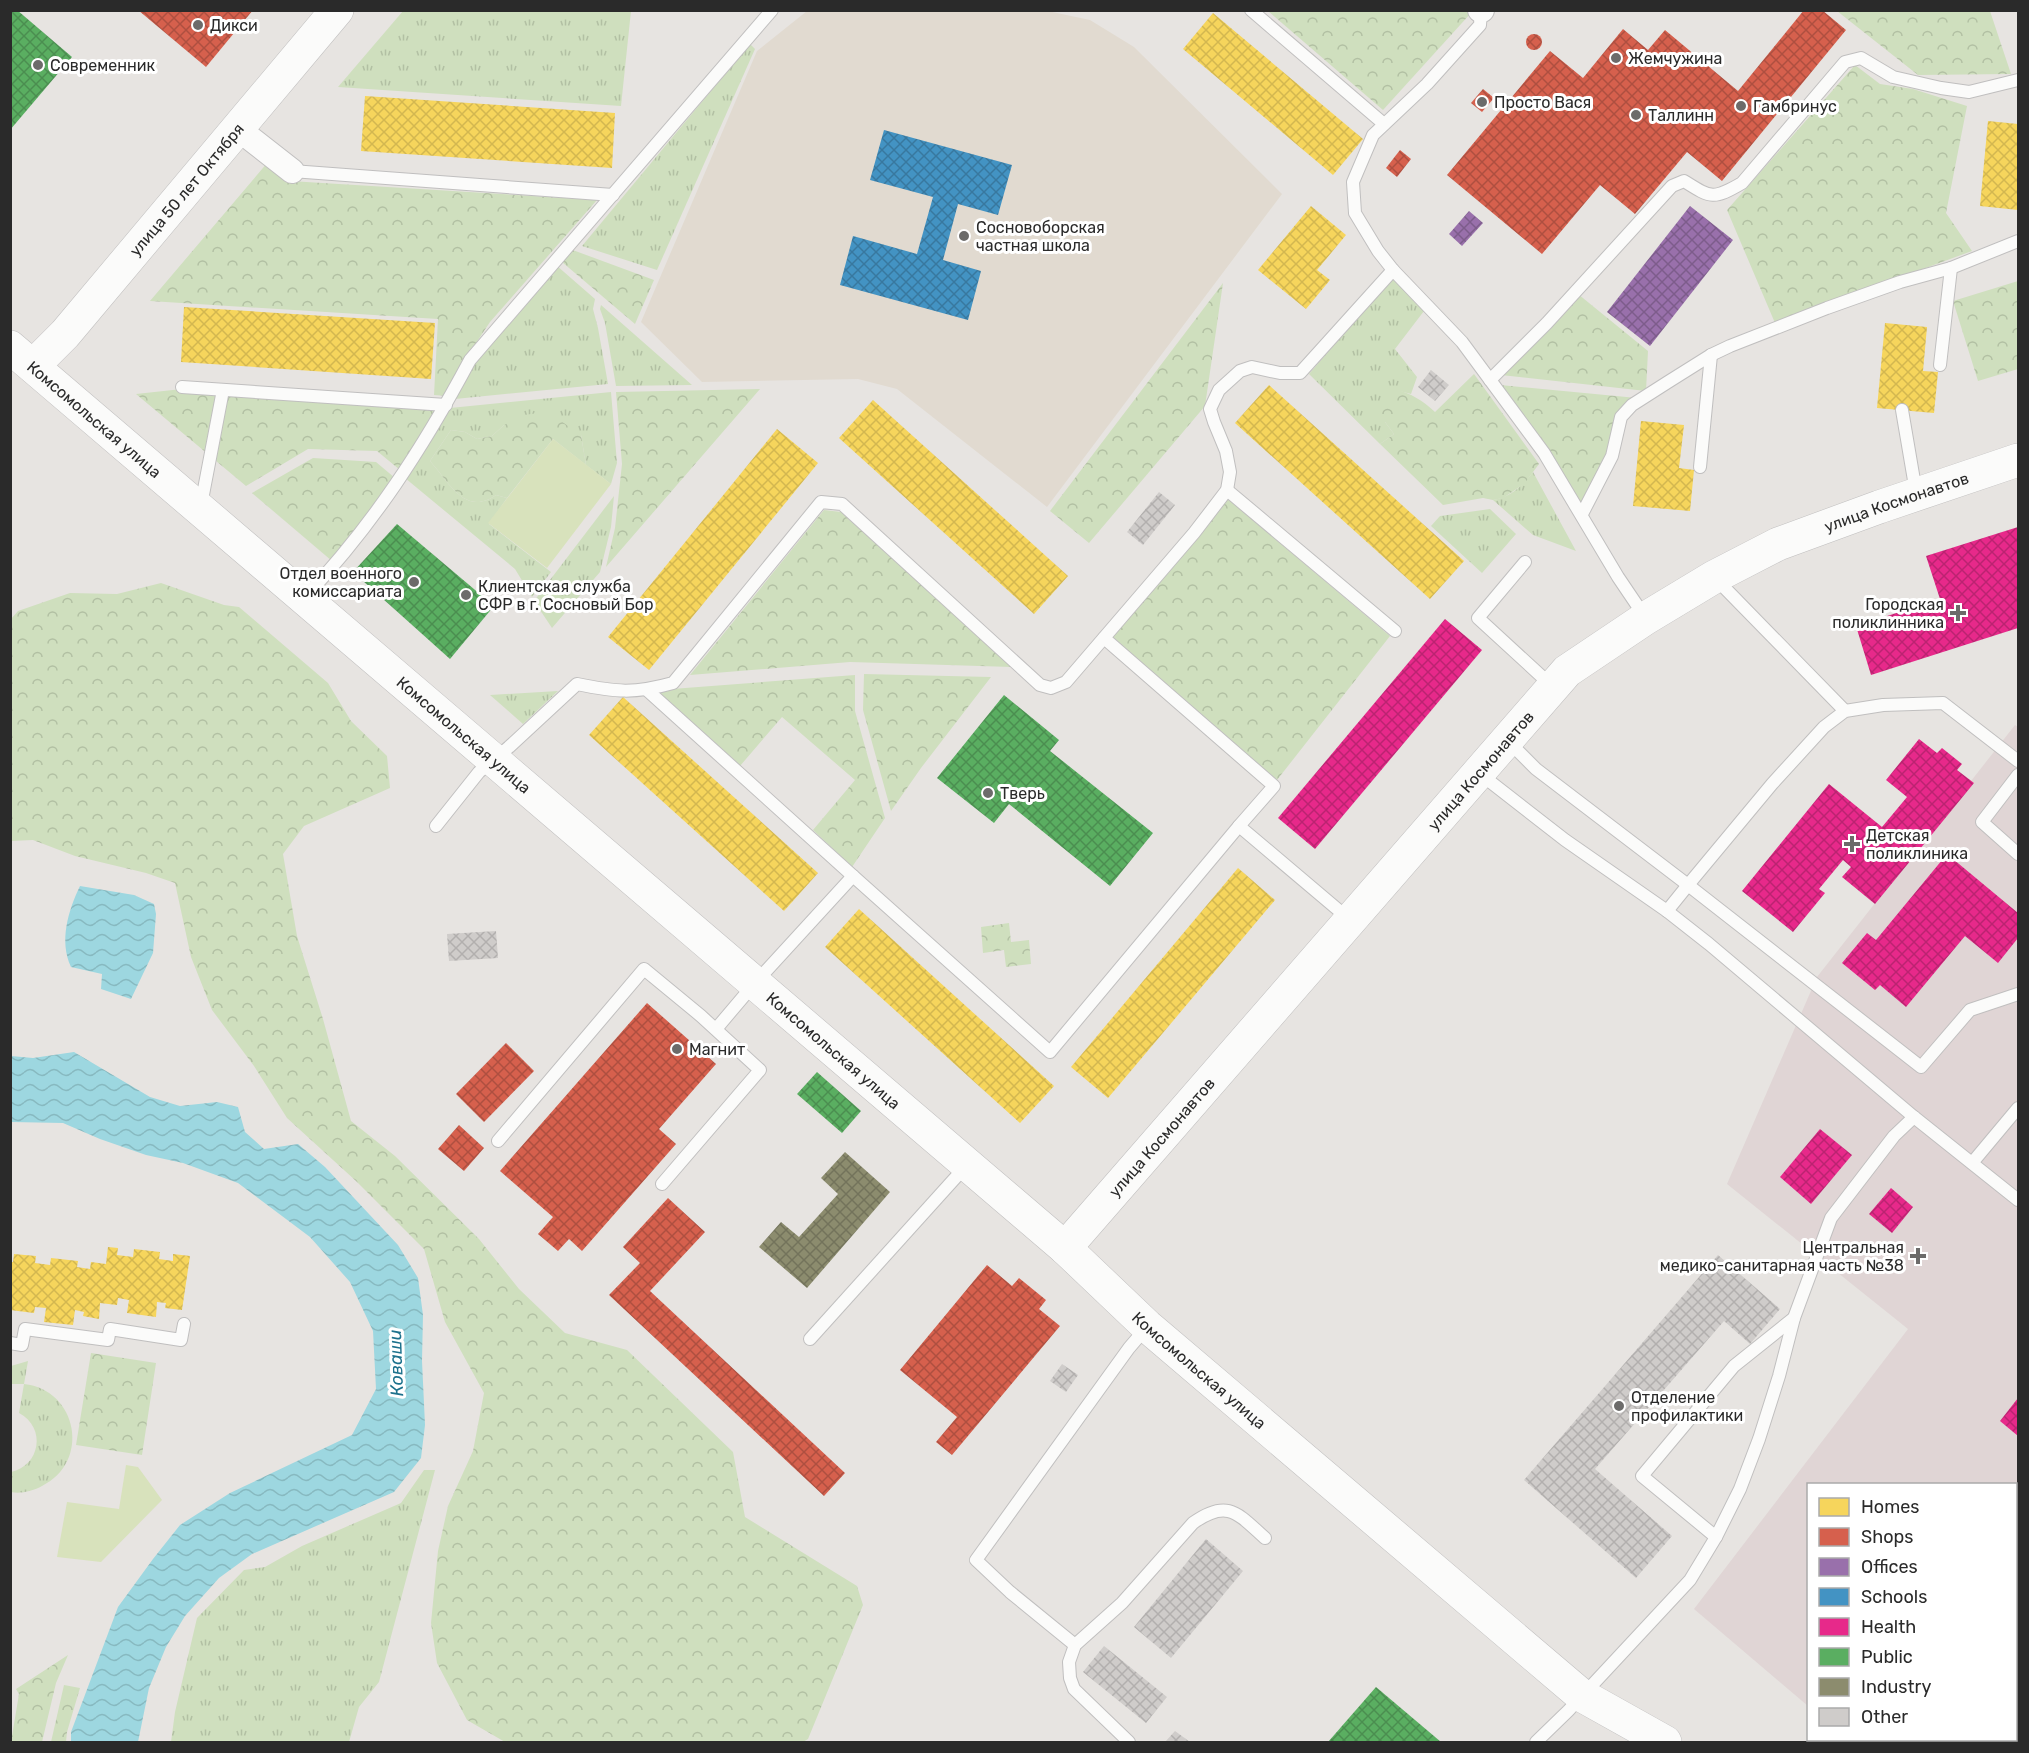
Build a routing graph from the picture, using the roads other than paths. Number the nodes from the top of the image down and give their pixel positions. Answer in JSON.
{"nodes":[{"id":1,"x":337,"y":10,"type":"edge"},
{"id":2,"x":772,"y":10,"type":"edge"},
{"id":3,"x":1251,"y":10,"type":"edge"},
{"id":4,"x":1481,"y":11,"type":"edge"},
{"id":5,"x":2019,"y":80,"type":"edge"},
{"id":6,"x":1384,"y":124,"type":"junction"},
{"id":7,"x":237,"y":128,"type":"junction"},
{"id":8,"x":292,"y":171,"type":"joint"},
{"id":9,"x":613,"y":195,"type":"junction"},
{"id":10,"x":2019,"y":241,"type":"edge"},
{"id":11,"x":1951,"y":268,"type":"junction"},
{"id":12,"x":1393,"y":270,"type":"junction"},
{"id":13,"x":1711,"y":355,"type":"junction"},
{"id":14,"x":22,"y":357,"type":"edge"},
{"id":15,"x":1940,"y":365,"type":"dead end"},
{"id":16,"x":1490,"y":380,"type":"junction"},
{"id":17,"x":182,"y":387,"type":"dead end"},
{"id":18,"x":223,"y":390,"type":"junction"},
{"id":19,"x":446,"y":405,"type":"junction"},
{"id":20,"x":1902,"y":410,"type":"dead end"},
{"id":21,"x":2019,"y":460,"type":"edge"},
{"id":22,"x":1700,"y":467,"type":"dead end"},
{"id":23,"x":1227,"y":490,"type":"junction"},
{"id":24,"x":1916,"y":494,"type":"junction"},
{"id":25,"x":201,"y":509,"type":"junction"},
{"id":26,"x":1582,"y":514,"type":"junction"},
{"id":27,"x":1525,"y":562,"type":"dead end"},
{"id":28,"x":1714,"y":577,"type":"junction"},
{"id":29,"x":305,"y":598,"type":"junction"},
{"id":30,"x":1646,"y":618,"type":"junction"},
{"id":31,"x":1395,"y":631,"type":"dead end"},
{"id":32,"x":1104,"y":638,"type":"junction"},
{"id":33,"x":1553,"y":687,"type":"junction"},
{"id":34,"x":647,"y":690,"type":"junction"},
{"id":35,"x":1845,"y":711,"type":"junction"},
{"id":36,"x":1507,"y":740,"type":"junction"},
{"id":37,"x":494,"y":759,"type":"junction"},
{"id":38,"x":2019,"y":761,"type":"edge"},
{"id":39,"x":1478,"y":772,"type":"junction"},
{"id":40,"x":2019,"y":775,"type":"edge"},
{"id":41,"x":436,"y":826,"type":"dead end"},
{"id":42,"x":1239,"y":826,"type":"junction"},
{"id":43,"x":2019,"y":854,"type":"edge"},
{"id":44,"x":853,"y":876,"type":"junction"},
{"id":45,"x":1688,"y":885,"type":"junction"},
{"id":46,"x":1667,"y":911,"type":"junction"},
{"id":47,"x":1351,"y":920,"type":"junction"},
{"id":48,"x":755,"y":983,"type":"junction"},
{"id":49,"x":2019,"y":994,"type":"edge"},
{"id":50,"x":716,"y":1029,"type":"junction"},
{"id":51,"x":2019,"y":1108,"type":"edge"},
{"id":52,"x":1914,"y":1117,"type":"junction"},
{"id":53,"x":498,"y":1141,"type":"dead end"},
{"id":54,"x":1972,"y":1163,"type":"junction"},
{"id":55,"x":967,"y":1164,"type":"junction"},
{"id":56,"x":662,"y":1184,"type":"dead end"},
{"id":57,"x":2019,"y":1200,"type":"edge"},
{"id":58,"x":1065,"y":1248,"type":"junction"},
{"id":59,"x":1794,"y":1318,"type":"junction"},
{"id":60,"x":184,"y":1324,"type":"dead end"},
{"id":61,"x":1147,"y":1326,"type":"junction"},
{"id":62,"x":810,"y":1339,"type":"dead end"},
{"id":63,"x":10,"y":1343,"type":"edge"},
{"id":64,"x":1716,"y":1537,"type":"junction"},
{"id":65,"x":1265,"y":1538,"type":"dead end"},
{"id":66,"x":1075,"y":1645,"type":"junction"},
{"id":67,"x":1581,"y":1695,"type":"junction"},
{"id":68,"x":1129,"y":1743,"type":"edge"},
{"id":69,"x":1536,"y":1743,"type":"edge"},
{"id":70,"x":1665,"y":1743,"type":"edge"}],
"edges":[{"from":1,"to":7,"type":"street","name":"улица 50 лет Октября"},
{"from":2,"to":9,"type":"lane"},
{"from":3,"to":6,"type":"lane"},
{"from":4,"to":6,"type":"lane"},
{"from":5,"to":16,"type":"lane"},
{"from":6,"to":12,"type":"lane"},
{"from":7,"to":8,"type":"street"},
{"from":7,"to":14,"type":"street","name":"улица 50 лет Октября"},
{"from":8,"to":9,"type":"lane"},
{"from":9,"to":19,"type":"lane"},
{"from":10,"to":11,"type":"lane"},
{"from":11,"to":13,"type":"lane"},
{"from":11,"to":15,"type":"lane"},
{"from":12,"to":16,"type":"lane"},
{"from":12,"to":23,"type":"lane"},
{"from":13,"to":22,"type":"lane"},
{"from":13,"to":26,"type":"lane"},
{"from":14,"to":25,"type":"street","name":"Комсомольская улица"},
{"from":16,"to":26,"type":"lane"},
{"from":17,"to":18,"type":"lane"},
{"from":18,"to":19,"type":"lane"},
{"from":18,"to":25,"type":"lane"},
{"from":19,"to":29,"type":"lane"},
{"from":20,"to":24,"type":"lane"},
{"from":21,"to":24,"type":"street","name":"улица Космонавтов"},
{"from":23,"to":31,"type":"lane"},
{"from":23,"to":32,"type":"lane"},
{"from":24,"to":28,"type":"street","name":"улица Космонавтов"},
{"from":25,"to":29,"type":"street","name":"Комсомольская улица"},
{"from":26,"to":30,"type":"lane"},
{"from":27,"to":33,"type":"lane"},
{"from":28,"to":30,"type":"street","name":"улица Космонавтов"},
{"from":28,"to":35,"type":"lane"},
{"from":29,"to":37,"type":"street","name":"Комсомольская улица"},
{"from":30,"to":33,"type":"street","name":"улица Космонавтов"},
{"from":32,"to":34,"type":"lane"},
{"from":32,"to":42,"type":"lane"},
{"from":33,"to":36,"type":"street","name":"улица Космонавтов"},
{"from":34,"to":37,"type":"lane"},
{"from":34,"to":44,"type":"lane"},
{"from":35,"to":38,"type":"lane"},
{"from":35,"to":45,"type":"lane"},
{"from":36,"to":39,"type":"street","name":"улица Космонавтов"},
{"from":36,"to":45,"type":"lane"},
{"from":37,"to":41,"type":"lane"},
{"from":37,"to":48,"type":"street","name":"Комсомольская улица"},
{"from":39,"to":46,"type":"lane"},
{"from":39,"to":47,"type":"street","name":"улица Космонавтов"},
{"from":40,"to":43,"type":"lane"},
{"from":42,"to":44,"type":"lane"},
{"from":42,"to":47,"type":"lane"},
{"from":44,"to":48,"type":"lane"},
{"from":45,"to":46,"type":"lane"},
{"from":45,"to":49,"type":"lane"},
{"from":46,"to":52,"type":"lane"},
{"from":47,"to":58,"type":"street","name":"улица Космонавтов"},
{"from":48,"to":50,"type":"lane"},
{"from":48,"to":55,"type":"street","name":"Комсомольская улица"},
{"from":50,"to":53,"type":"lane"},
{"from":50,"to":56,"type":"lane"},
{"from":51,"to":54,"type":"lane"},
{"from":52,"to":54,"type":"lane"},
{"from":52,"to":59,"type":"lane"},
{"from":54,"to":57,"type":"lane"},
{"from":55,"to":58,"type":"street","name":"Комсомольская улица"},
{"from":55,"to":62,"type":"lane"},
{"from":58,"to":61,"type":"street","name":"Комсомольская улица"},
{"from":59,"to":64,"type":"lane"},
{"from":59,"to":64,"type":"lane"},
{"from":60,"to":63,"type":"lane"},
{"from":61,"to":66,"type":"lane"},
{"from":61,"to":67,"type":"street","name":"Комсомольская улица"},
{"from":64,"to":67,"type":"lane"},
{"from":65,"to":66,"type":"lane"},
{"from":66,"to":68,"type":"lane"},
{"from":67,"to":69,"type":"lane"},
{"from":67,"to":70,"type":"street","name":"Комсомольская улица"}]}
